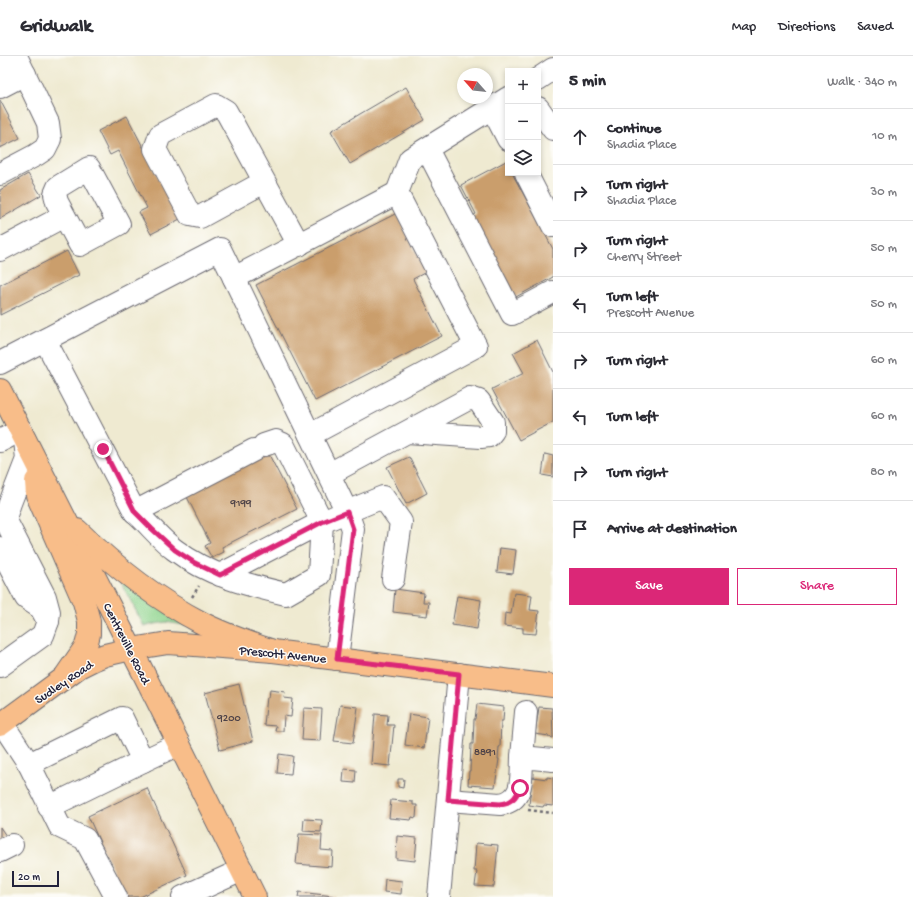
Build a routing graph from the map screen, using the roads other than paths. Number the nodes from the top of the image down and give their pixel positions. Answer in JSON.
{"nodes":[{"id":1,"x":14,"y":63,"type":"edge"},
{"id":2,"x":553,"y":70,"type":"edge"},
{"id":3,"x":541,"y":77,"type":"edge"},
{"id":4,"x":0,"y":87,"type":"edge"},
{"id":5,"x":500,"y":103,"type":"edge"},
{"id":6,"x":541,"y":112,"type":"edge"},
{"id":7,"x":505,"y":126,"type":"edge"},
{"id":8,"x":553,"y":129,"type":"edge"},
{"id":9,"x":427,"y":149,"type":"junction"},
{"id":10,"x":0,"y":174,"type":"edge"},
{"id":11,"x":528,"y":176,"type":"edge"},
{"id":12,"x":264,"y":182,"type":"junction"},
{"id":13,"x":398,"y":193,"type":"junction"},
{"id":14,"x":64,"y":216,"type":"dead end"},
{"id":15,"x":553,"y":226,"type":"edge"},
{"id":16,"x":299,"y":244,"type":"junction"},
{"id":17,"x":0,"y":250,"type":"edge"},
{"id":18,"x":234,"y":278,"type":"junction"},
{"id":19,"x":553,"y":292,"type":"edge"},
{"id":20,"x":45,"y":340,"type":"junction"},
{"id":21,"x":0,"y":363,"type":"edge"},
{"id":22,"x":1,"y":394,"type":"edge"},
{"id":23,"x":407,"y":432,"type":"dead end"},
{"id":24,"x":310,"y":435,"type":"junction"},
{"id":25,"x":0,"y":441,"type":"edge"},
{"id":26,"x":27,"y":442,"type":"junction"},
{"id":27,"x":329,"y":474,"type":"junction"},
{"id":28,"x":5,"y":509,"type":"edge"},
{"id":29,"x":135,"y":512,"type":"junction"},
{"id":30,"x":347,"y":512,"type":"junction"},
{"id":31,"x":64,"y":516,"type":"junction"},
{"id":32,"x":322,"y":522,"type":"junction"},
{"id":33,"x":0,"y":548,"type":"edge"},
{"id":34,"x":211,"y":578,"type":"junction"},
{"id":35,"x":393,"y":579,"type":"dead end"},
{"id":36,"x":48,"y":621,"type":"junction"},
{"id":37,"x":131,"y":649,"type":"junction"},
{"id":38,"x":273,"y":651,"type":"junction"},
{"id":39,"x":337,"y":659,"type":"junction"},
{"id":40,"x":0,"y":666,"type":"edge"},
{"id":41,"x":459,"y":674,"type":"junction"},
{"id":42,"x":64,"y":678,"type":"junction"},
{"id":43,"x":553,"y":686,"type":"edge"},
{"id":44,"x":526,"y":712,"type":"dead end"},
{"id":45,"x":1,"y":724,"type":"edge"},
{"id":46,"x":179,"y":744,"type":"junction"},
{"id":47,"x":522,"y":757,"type":"junction"},
{"id":48,"x":553,"y":760,"type":"edge"},
{"id":49,"x":143,"y":761,"type":"junction"},
{"id":50,"x":29,"y":764,"type":"junction"},
{"id":51,"x":448,"y":800,"type":"junction"},
{"id":52,"x":49,"y":807,"type":"junction"},
{"id":53,"x":242,"y":870,"type":"junction"},
{"id":54,"x":116,"y":897,"type":"edge"},
{"id":55,"x":183,"y":897,"type":"edge"},
{"id":56,"x":255,"y":897,"type":"edge"},
{"id":57,"x":439,"y":897,"type":"edge"}],
"edges":[{"from":1,"to":4,"type":"street"},
{"from":1,"to":10,"type":"street"},
{"from":2,"to":3,"type":"street"},
{"from":5,"to":7,"type":"street"},
{"from":5,"to":9,"type":"street"},
{"from":6,"to":8,"type":"street"},
{"from":9,"to":13,"type":"street"},
{"from":9,"to":19,"type":"street"},
{"from":11,"to":15,"type":"street"},
{"from":12,"to":12,"type":"street"},
{"from":12,"to":16,"type":"street"},
{"from":13,"to":16,"type":"street"},
{"from":13,"to":24,"type":"street"},
{"from":14,"to":17,"type":"street"},
{"from":16,"to":18,"type":"street"},
{"from":18,"to":20,"type":"street"},
{"from":18,"to":24,"type":"street"},
{"from":20,"to":21,"type":"street"},
{"from":20,"to":29,"type":"street"},
{"from":22,"to":26,"type":"main road","name":"Centreville Road"},
{"from":23,"to":27,"type":"street"},
{"from":24,"to":27,"type":"street"},
{"from":25,"to":26,"type":"street"},
{"from":26,"to":28,"type":"street"},
{"from":26,"to":31,"type":"main road","name":"Centreville Road"},
{"from":26,"to":42,"type":"main road"},
{"from":27,"to":30,"type":"street"},
{"from":28,"to":36,"type":"street"},
{"from":29,"to":32,"type":"street"},
{"from":29,"to":34,"type":"street"},
{"from":30,"to":32,"type":"street"},
{"from":30,"to":35,"type":"street"},
{"from":30,"to":39,"type":"street"},
{"from":31,"to":37,"type":"main road","name":"Centreville Road"},
{"from":31,"to":38,"type":"main road"},
{"from":32,"to":34,"type":"street"},
{"from":32,"to":34,"type":"street"},
{"from":33,"to":36,"type":"street"},
{"from":36,"to":40,"type":"street"},
{"from":37,"to":38,"type":"main road","name":"Prescott Avenue"},
{"from":37,"to":42,"type":"main road","name":"Sudley Road"},
{"from":37,"to":46,"type":"main road","name":"Centreville Road"},
{"from":38,"to":39,"type":"main road","name":"Prescott Avenue"},
{"from":39,"to":41,"type":"main road","name":"Prescott Avenue"},
{"from":41,"to":43,"type":"main road","name":"Prescott Avenue"},
{"from":41,"to":51,"type":"street"},
{"from":42,"to":45,"type":"main road","name":"Sudley Road"},
{"from":44,"to":47,"type":"street"},
{"from":45,"to":50,"type":"street"},
{"from":46,"to":49,"type":"street"},
{"from":46,"to":53,"type":"main road","name":"Centreville Road"},
{"from":47,"to":48,"type":"street"},
{"from":47,"to":51,"type":"street"},
{"from":49,"to":50,"type":"street"},
{"from":49,"to":52,"type":"street"},
{"from":50,"to":52,"type":"street"},
{"from":51,"to":57,"type":"street"},
{"from":52,"to":54,"type":"street"},
{"from":53,"to":55,"type":"street"},
{"from":53,"to":56,"type":"main road","name":"Centreville Road"}]}
